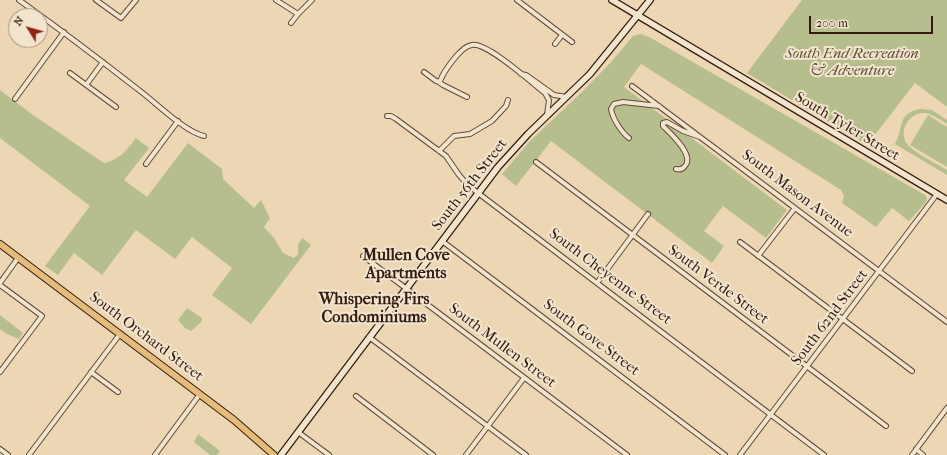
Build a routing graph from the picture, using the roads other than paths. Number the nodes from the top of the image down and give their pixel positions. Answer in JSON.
{"nodes":[{"id":1,"x":19,"y":0,"type":"edge"},
{"id":2,"x":96,"y":0,"type":"edge"},
{"id":3,"x":136,"y":0,"type":"edge"},
{"id":4,"x":276,"y":0,"type":"edge"},
{"id":5,"x":312,"y":0,"type":"edge"},
{"id":6,"x":517,"y":0,"type":"edge"},
{"id":7,"x":612,"y":0,"type":"edge"},
{"id":8,"x":650,"y":0,"type":"edge"},
{"id":9,"x":298,"y":14,"type":"junction"},
{"id":10,"x":638,"y":16,"type":"junction"},
{"id":11,"x":291,"y":23,"type":"dead end"},
{"id":12,"x":64,"y":32,"type":"junction"},
{"id":13,"x":562,"y":35,"type":"junction"},
{"id":14,"x":572,"y":42,"type":"dead end"},
{"id":15,"x":556,"y":44,"type":"dead end"},
{"id":16,"x":102,"y":62,"type":"junction"},
{"id":17,"x":424,"y":72,"type":"dead end"},
{"id":18,"x":70,"y":74,"type":"dead end"},
{"id":19,"x":521,"y":74,"type":"junction"},
{"id":20,"x":440,"y":82,"type":"junction"},
{"id":21,"x":86,"y":85,"type":"junction"},
{"id":22,"x":632,"y":86,"type":"dead end"},
{"id":23,"x":567,"y":97,"type":"junction"},
{"id":24,"x":467,"y":98,"type":"dead end"},
{"id":25,"x":15,"y":99,"type":"dead end"},
{"id":26,"x":508,"y":100,"type":"dead end"},
{"id":27,"x":660,"y":106,"type":"junction"},
{"id":28,"x":116,"y":107,"type":"dead end"},
{"id":29,"x":547,"y":115,"type":"junction"},
{"id":30,"x":387,"y":116,"type":"dead end"},
{"id":31,"x":178,"y":120,"type":"junction"},
{"id":32,"x":204,"y":136,"type":"dead end"},
{"id":33,"x":629,"y":138,"type":"dead end"},
{"id":34,"x":703,"y":138,"type":"junction"},
{"id":35,"x":439,"y":151,"type":"junction"},
{"id":36,"x":536,"y":162,"type":"dead end"},
{"id":37,"x":146,"y":164,"type":"dead end"},
{"id":38,"x":676,"y":169,"type":"dead end"},
{"id":39,"x":478,"y":193,"type":"junction"},
{"id":40,"x":937,"y":194,"type":"junction"},
{"id":41,"x":947,"y":200,"type":"edge"},
{"id":42,"x":795,"y":208,"type":"junction"},
{"id":43,"x":648,"y":214,"type":"dead end"},
{"id":44,"x":633,"y":235,"type":"junction"},
{"id":45,"x":442,"y":241,"type":"junction"},
{"id":46,"x":740,"y":242,"type":"dead end"},
{"id":47,"x":0,"y":244,"type":"edge"},
{"id":48,"x":363,"y":256,"type":"dead end"},
{"id":49,"x":758,"y":256,"type":"junction"},
{"id":50,"x":18,"y":258,"type":"junction"},
{"id":51,"x":880,"y":271,"type":"junction"},
{"id":52,"x":597,"y":283,"type":"junction"},
{"id":53,"x":0,"y":284,"type":"edge"},
{"id":54,"x":406,"y":288,"type":"junction"},
{"id":55,"x":843,"y":319,"type":"junction"},
{"id":56,"x":947,"y":322,"type":"edge"},
{"id":57,"x":120,"y":334,"type":"junction"},
{"id":58,"x":369,"y":337,"type":"junction"},
{"id":59,"x":807,"y":367,"type":"junction"},
{"id":60,"x":912,"y":371,"type":"dead end"},
{"id":61,"x":0,"y":372,"type":"edge"},
{"id":62,"x":91,"y":372,"type":"junction"},
{"id":63,"x":524,"y":378,"type":"junction"},
{"id":64,"x":118,"y":392,"type":"dead end"},
{"id":65,"x":200,"y":394,"type":"junction"},
{"id":66,"x":356,"y":396,"type":"dead end"},
{"id":67,"x":947,"y":408,"type":"edge"},
{"id":68,"x":771,"y":415,"type":"junction"},
{"id":69,"x":886,"y":426,"type":"dead end"},
{"id":70,"x":488,"y":427,"type":"junction"},
{"id":71,"x":298,"y":432,"type":"junction"},
{"id":72,"x":0,"y":449,"type":"edge"},
{"id":73,"x":916,"y":450,"type":"junction"},
{"id":74,"x":8,"y":455,"type":"edge"},
{"id":75,"x":29,"y":455,"type":"edge"},
{"id":76,"x":155,"y":455,"type":"edge"},
{"id":77,"x":274,"y":455,"type":"edge"},
{"id":78,"x":281,"y":455,"type":"edge"},
{"id":79,"x":329,"y":455,"type":"edge"},
{"id":80,"x":433,"y":455,"type":"edge"},
{"id":81,"x":466,"y":455,"type":"edge"},
{"id":82,"x":526,"y":455,"type":"edge"},
{"id":83,"x":627,"y":455,"type":"edge"},
{"id":84,"x":725,"y":455,"type":"edge"},
{"id":85,"x":740,"y":455,"type":"edge"},
{"id":86,"x":824,"y":455,"type":"edge"},
{"id":87,"x":912,"y":455,"type":"edge"},
{"id":88,"x":923,"y":455,"type":"edge"}],
"edges":[{"from":1,"to":12,"type":"street"},
{"from":2,"to":3,"type":"street"},
{"from":4,"to":9,"type":"street"},
{"from":5,"to":9,"type":"street"},
{"from":6,"to":13,"type":"street"},
{"from":7,"to":10,"type":"main road","name":"South Tyler Street"},
{"from":8,"to":10,"type":"main road","name":"South 56th Street"},
{"from":9,"to":11,"type":"street"},
{"from":10,"to":23,"type":"main road","name":"South 56th Street"},
{"from":10,"to":40,"type":"main road","name":"South Tyler Street"},
{"from":12,"to":16,"type":"street"},
{"from":12,"to":25,"type":"street"},
{"from":13,"to":14,"type":"street"},
{"from":13,"to":15,"type":"street"},
{"from":16,"to":21,"type":"street"},
{"from":16,"to":31,"type":"street"},
{"from":17,"to":20,"type":"street"},
{"from":18,"to":21,"type":"street"},
{"from":19,"to":20,"type":"street"},
{"from":19,"to":23,"type":"street"},
{"from":19,"to":29,"type":"street"},
{"from":20,"to":24,"type":"street"},
{"from":21,"to":28,"type":"street"},
{"from":22,"to":27,"type":"street","name":"South Mason Avenue"},
{"from":23,"to":29,"type":"main road","name":"South 56th Street"},
{"from":26,"to":35,"type":"street"},
{"from":27,"to":33,"type":"street"},
{"from":27,"to":34,"type":"street","name":"South Mason Avenue"},
{"from":29,"to":39,"type":"main road","name":"South 56th Street"},
{"from":30,"to":35,"type":"street","name":"South Cheyenne Street"},
{"from":31,"to":32,"type":"street"},
{"from":31,"to":37,"type":"street"},
{"from":34,"to":38,"type":"street"},
{"from":34,"to":42,"type":"street","name":"South Mason Avenue"},
{"from":35,"to":39,"type":"street","name":"South Cheyenne Street"},
{"from":36,"to":44,"type":"street","name":"South Verde Street"},
{"from":39,"to":45,"type":"main road","name":"South 56th Street"},
{"from":39,"to":52,"type":"street","name":"South Cheyenne Street"},
{"from":40,"to":41,"type":"main road","name":"South Tyler Street"},
{"from":40,"to":51,"type":"street","name":"South 62nd Street"},
{"from":42,"to":49,"type":"street"},
{"from":42,"to":51,"type":"street","name":"South Mason Avenue"},
{"from":43,"to":44,"type":"street"},
{"from":44,"to":52,"type":"street"},
{"from":44,"to":59,"type":"street","name":"South Verde Street"},
{"from":45,"to":54,"type":"main road","name":"South 56th Street"},
{"from":45,"to":84,"type":"street","name":"South Gove Street"},
{"from":46,"to":49,"type":"street"},
{"from":47,"to":50,"type":"main road","name":"South Orchard Street"},
{"from":48,"to":54,"type":"street","name":"South Mullen Street"},
{"from":49,"to":55,"type":"street"},
{"from":50,"to":53,"type":"street"},
{"from":50,"to":57,"type":"main road","name":"South Orchard Street"},
{"from":51,"to":55,"type":"street","name":"South 62nd Street"},
{"from":51,"to":56,"type":"street","name":"South Mason Avenue"},
{"from":52,"to":68,"type":"street","name":"South Cheyenne Street"},
{"from":53,"to":61,"type":"street"},
{"from":54,"to":58,"type":"main road","name":"South 56th Street"},
{"from":54,"to":63,"type":"street","name":"South Mullen Street"},
{"from":55,"to":59,"type":"street","name":"South 62nd Street"},
{"from":55,"to":60,"type":"street"},
{"from":57,"to":62,"type":"street"},
{"from":57,"to":65,"type":"main road","name":"South Orchard Street"},
{"from":58,"to":70,"type":"street"},
{"from":58,"to":71,"type":"main road","name":"South 56th Street"},
{"from":59,"to":68,"type":"street","name":"South 62nd Street"},
{"from":59,"to":69,"type":"street","name":"South Verde Street"},
{"from":62,"to":64,"type":"street"},
{"from":62,"to":75,"type":"street"},
{"from":63,"to":70,"type":"street"},
{"from":63,"to":83,"type":"street","name":"South Mullen Street"},
{"from":65,"to":76,"type":"street"},
{"from":65,"to":77,"type":"main road","name":"South Orchard Street"},
{"from":66,"to":80,"type":"street"},
{"from":67,"to":73,"type":"street"},
{"from":68,"to":85,"type":"street","name":"South 62nd Street"},
{"from":68,"to":86,"type":"street","name":"South Cheyenne Street"},
{"from":70,"to":81,"type":"street"},
{"from":70,"to":82,"type":"street"},
{"from":71,"to":78,"type":"main road","name":"South 56th Street"},
{"from":71,"to":79,"type":"street"},
{"from":72,"to":74,"type":"street"},
{"from":73,"to":87,"type":"street"},
{"from":73,"to":88,"type":"street"}]}
